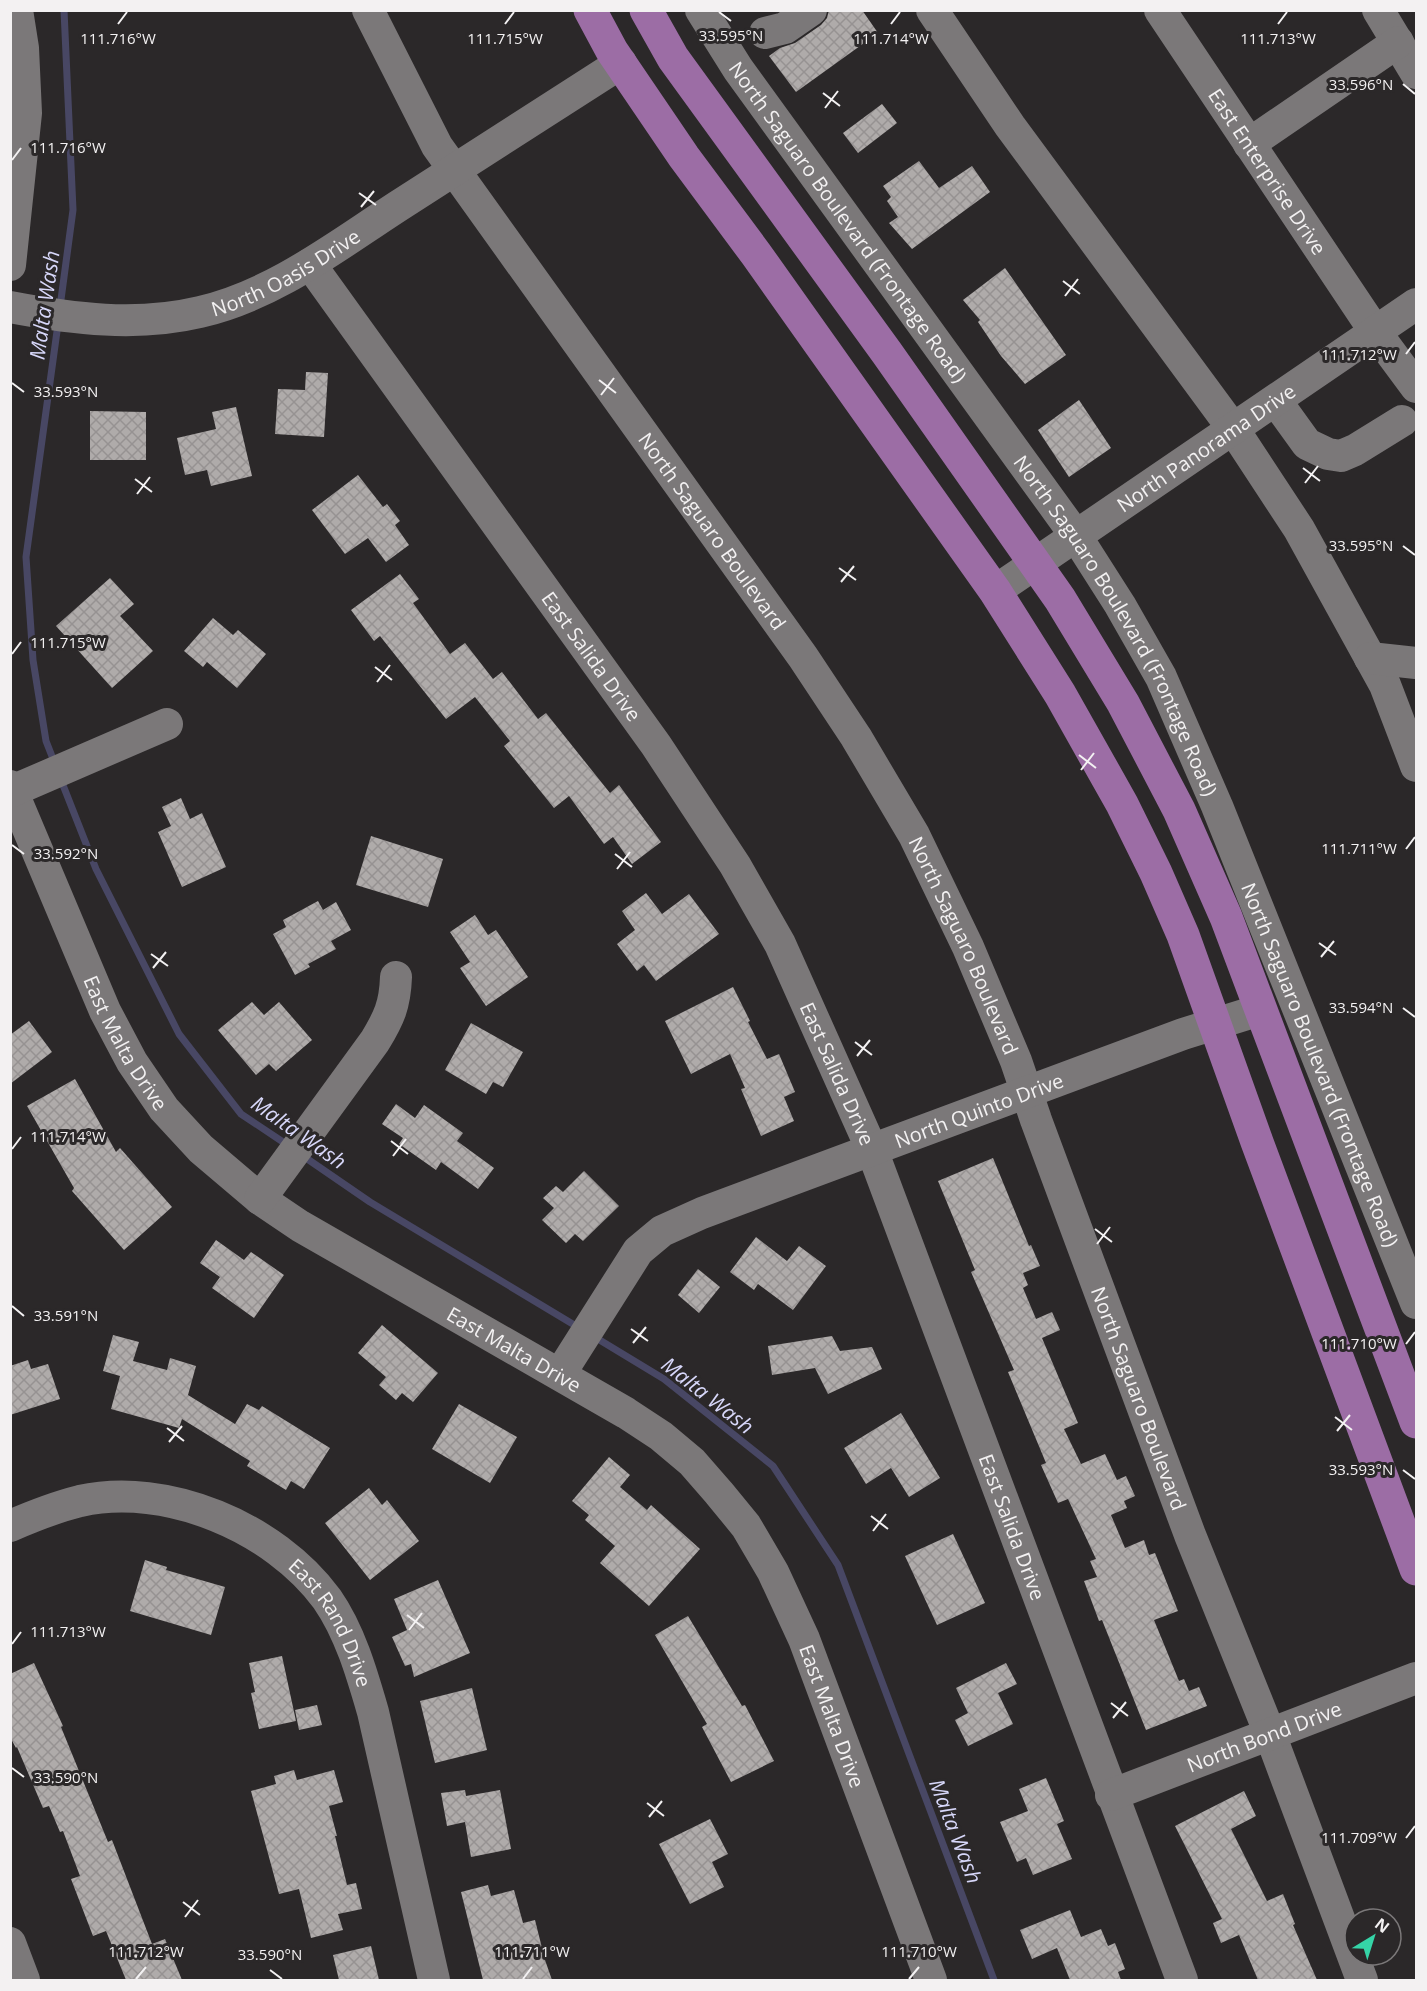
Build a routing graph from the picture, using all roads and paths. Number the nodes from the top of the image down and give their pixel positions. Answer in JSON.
{"nodes":[{"id":1,"x":17,"y":10,"type":"edge"},
{"id":2,"x":368,"y":10,"type":"edge"},
{"id":3,"x":590,"y":10,"type":"edge"},
{"id":4,"x":646,"y":10,"type":"edge"},
{"id":5,"x":701,"y":10,"type":"edge"},
{"id":6,"x":812,"y":10,"type":"edge"},
{"id":7,"x":932,"y":10,"type":"edge"},
{"id":8,"x":1160,"y":10,"type":"edge"},
{"id":9,"x":1378,"y":10,"type":"edge"},
{"id":10,"x":765,"y":33,"type":"dead end"},
{"id":11,"x":1398,"y":42,"type":"junction"},
{"id":12,"x":621,"y":63,"type":"junction"},
{"id":13,"x":1416,"y":73,"type":"edge"},
{"id":14,"x":1249,"y":144,"type":"junction"},
{"id":15,"x":454,"y":170,"type":"junction"},
{"id":16,"x":310,"y":264,"type":"junction"},
{"id":17,"x":10,"y":265,"type":"edge"},
{"id":18,"x":1416,"y":304,"type":"edge"},
{"id":19,"x":10,"y":307,"type":"edge"},
{"id":20,"x":1376,"y":333,"type":"junction"},
{"id":21,"x":1416,"y":387,"type":"edge"},
{"id":22,"x":1276,"y":401,"type":"junction"},
{"id":23,"x":1402,"y":421,"type":"dead end"},
{"id":24,"x":1234,"y":430,"type":"junction"},
{"id":25,"x":1076,"y":536,"type":"junction"},
{"id":26,"x":1035,"y":564,"type":"junction"},
{"id":27,"x":995,"y":591,"type":"junction"},
{"id":28,"x":1370,"y":658,"type":"junction"},
{"id":29,"x":1416,"y":663,"type":"edge"},
{"id":30,"x":167,"y":724,"type":"dead end"},
{"id":31,"x":1416,"y":766,"type":"edge"},
{"id":32,"x":11,"y":789,"type":"edge"},
{"id":33,"x":396,"y":977,"type":"dead end"},
{"id":34,"x":1260,"y":1010,"type":"junction"},
{"id":35,"x":1215,"y":1024,"type":"junction"},
{"id":36,"x":1026,"y":1091,"type":"junction"},
{"id":37,"x":872,"y":1150,"type":"junction"},
{"id":38,"x":260,"y":1199,"type":"junction"},
{"id":39,"x":1416,"y":1303,"type":"edge"},
{"id":40,"x":560,"y":1374,"type":"junction"},
{"id":41,"x":1416,"y":1422,"type":"edge"},
{"id":42,"x":10,"y":1526,"type":"edge"},
{"id":43,"x":1416,"y":1569,"type":"edge"},
{"id":44,"x":1416,"y":1678,"type":"edge"},
{"id":45,"x":1270,"y":1734,"type":"junction"},
{"id":46,"x":1111,"y":1795,"type":"junction"},
{"id":47,"x":10,"y":1943,"type":"edge"},
{"id":48,"x":24,"y":1980,"type":"edge"},
{"id":49,"x":434,"y":1980,"type":"edge"},
{"id":50,"x":931,"y":1980,"type":"edge"},
{"id":51,"x":1182,"y":1980,"type":"edge"},
{"id":52,"x":1362,"y":1980,"type":"edge"}],
"edges":[{"from":1,"to":17,"type":"street"},
{"from":2,"to":15,"type":"street","name":"North Saguaro Boulevard"},
{"from":3,"to":12,"type":"main road"},
{"from":4,"to":26,"type":"main road"},
{"from":5,"to":25,"type":"street","name":"North Saguaro Boulevard (Frontage Road)"},
{"from":6,"to":10,"type":"street"},
{"from":7,"to":24,"type":"street"},
{"from":8,"to":14,"type":"street","name":"East Enterprise Drive"},
{"from":9,"to":11,"type":"street"},
{"from":11,"to":13,"type":"street"},
{"from":11,"to":14,"type":"street"},
{"from":12,"to":15,"type":"street","name":"North Oasis Drive"},
{"from":12,"to":27,"type":"main road"},
{"from":14,"to":20,"type":"street","name":"East Enterprise Drive"},
{"from":15,"to":16,"type":"street","name":"North Oasis Drive"},
{"from":15,"to":36,"type":"street","name":"North Saguaro Boulevard"},
{"from":16,"to":19,"type":"street","name":"North Oasis Drive"},
{"from":16,"to":37,"type":"street","name":"East Salida Drive"},
{"from":18,"to":20,"type":"street","name":"North Panorama Drive"},
{"from":20,"to":21,"type":"street","name":"East Enterprise Drive"},
{"from":20,"to":22,"type":"street","name":"North Panorama Drive"},
{"from":22,"to":23,"type":"street"},
{"from":22,"to":24,"type":"street","name":"North Panorama Drive"},
{"from":24,"to":25,"type":"street","name":"North Panorama Drive"},
{"from":24,"to":28,"type":"street"},
{"from":25,"to":26,"type":"street","name":"North Panorama Drive"},
{"from":25,"to":39,"type":"street","name":"North Saguaro Boulevard (Frontage Road)"},
{"from":26,"to":27,"type":"street","name":"North Panorama Drive"},
{"from":26,"to":34,"type":"main road"},
{"from":27,"to":35,"type":"main road"},
{"from":28,"to":29,"type":"street"},
{"from":28,"to":31,"type":"street"},
{"from":30,"to":32,"type":"street"},
{"from":32,"to":38,"type":"street","name":"East Malta Drive"},
{"from":33,"to":38,"type":"street"},
{"from":34,"to":35,"type":"street","name":"North Quinto Drive"},
{"from":34,"to":41,"type":"main road"},
{"from":35,"to":36,"type":"street","name":"North Quinto Drive"},
{"from":35,"to":43,"type":"main road"},
{"from":36,"to":37,"type":"street","name":"North Quinto Drive"},
{"from":36,"to":45,"type":"street","name":"North Saguaro Boulevard"},
{"from":37,"to":40,"type":"street","name":"North Quinto Drive"},
{"from":37,"to":46,"type":"street","name":"East Salida Drive"},
{"from":38,"to":40,"type":"street","name":"East Malta Drive"},
{"from":40,"to":50,"type":"street","name":"East Malta Drive"},
{"from":42,"to":49,"type":"street","name":"East Rand Drive"},
{"from":44,"to":45,"type":"street","name":"North Bond Drive"},
{"from":45,"to":46,"type":"street","name":"North Bond Drive"},
{"from":45,"to":52,"type":"street","name":"North Saguaro Boulevard"},
{"from":46,"to":51,"type":"street","name":"East Salida Drive"},
{"from":47,"to":48,"type":"street"}]}
